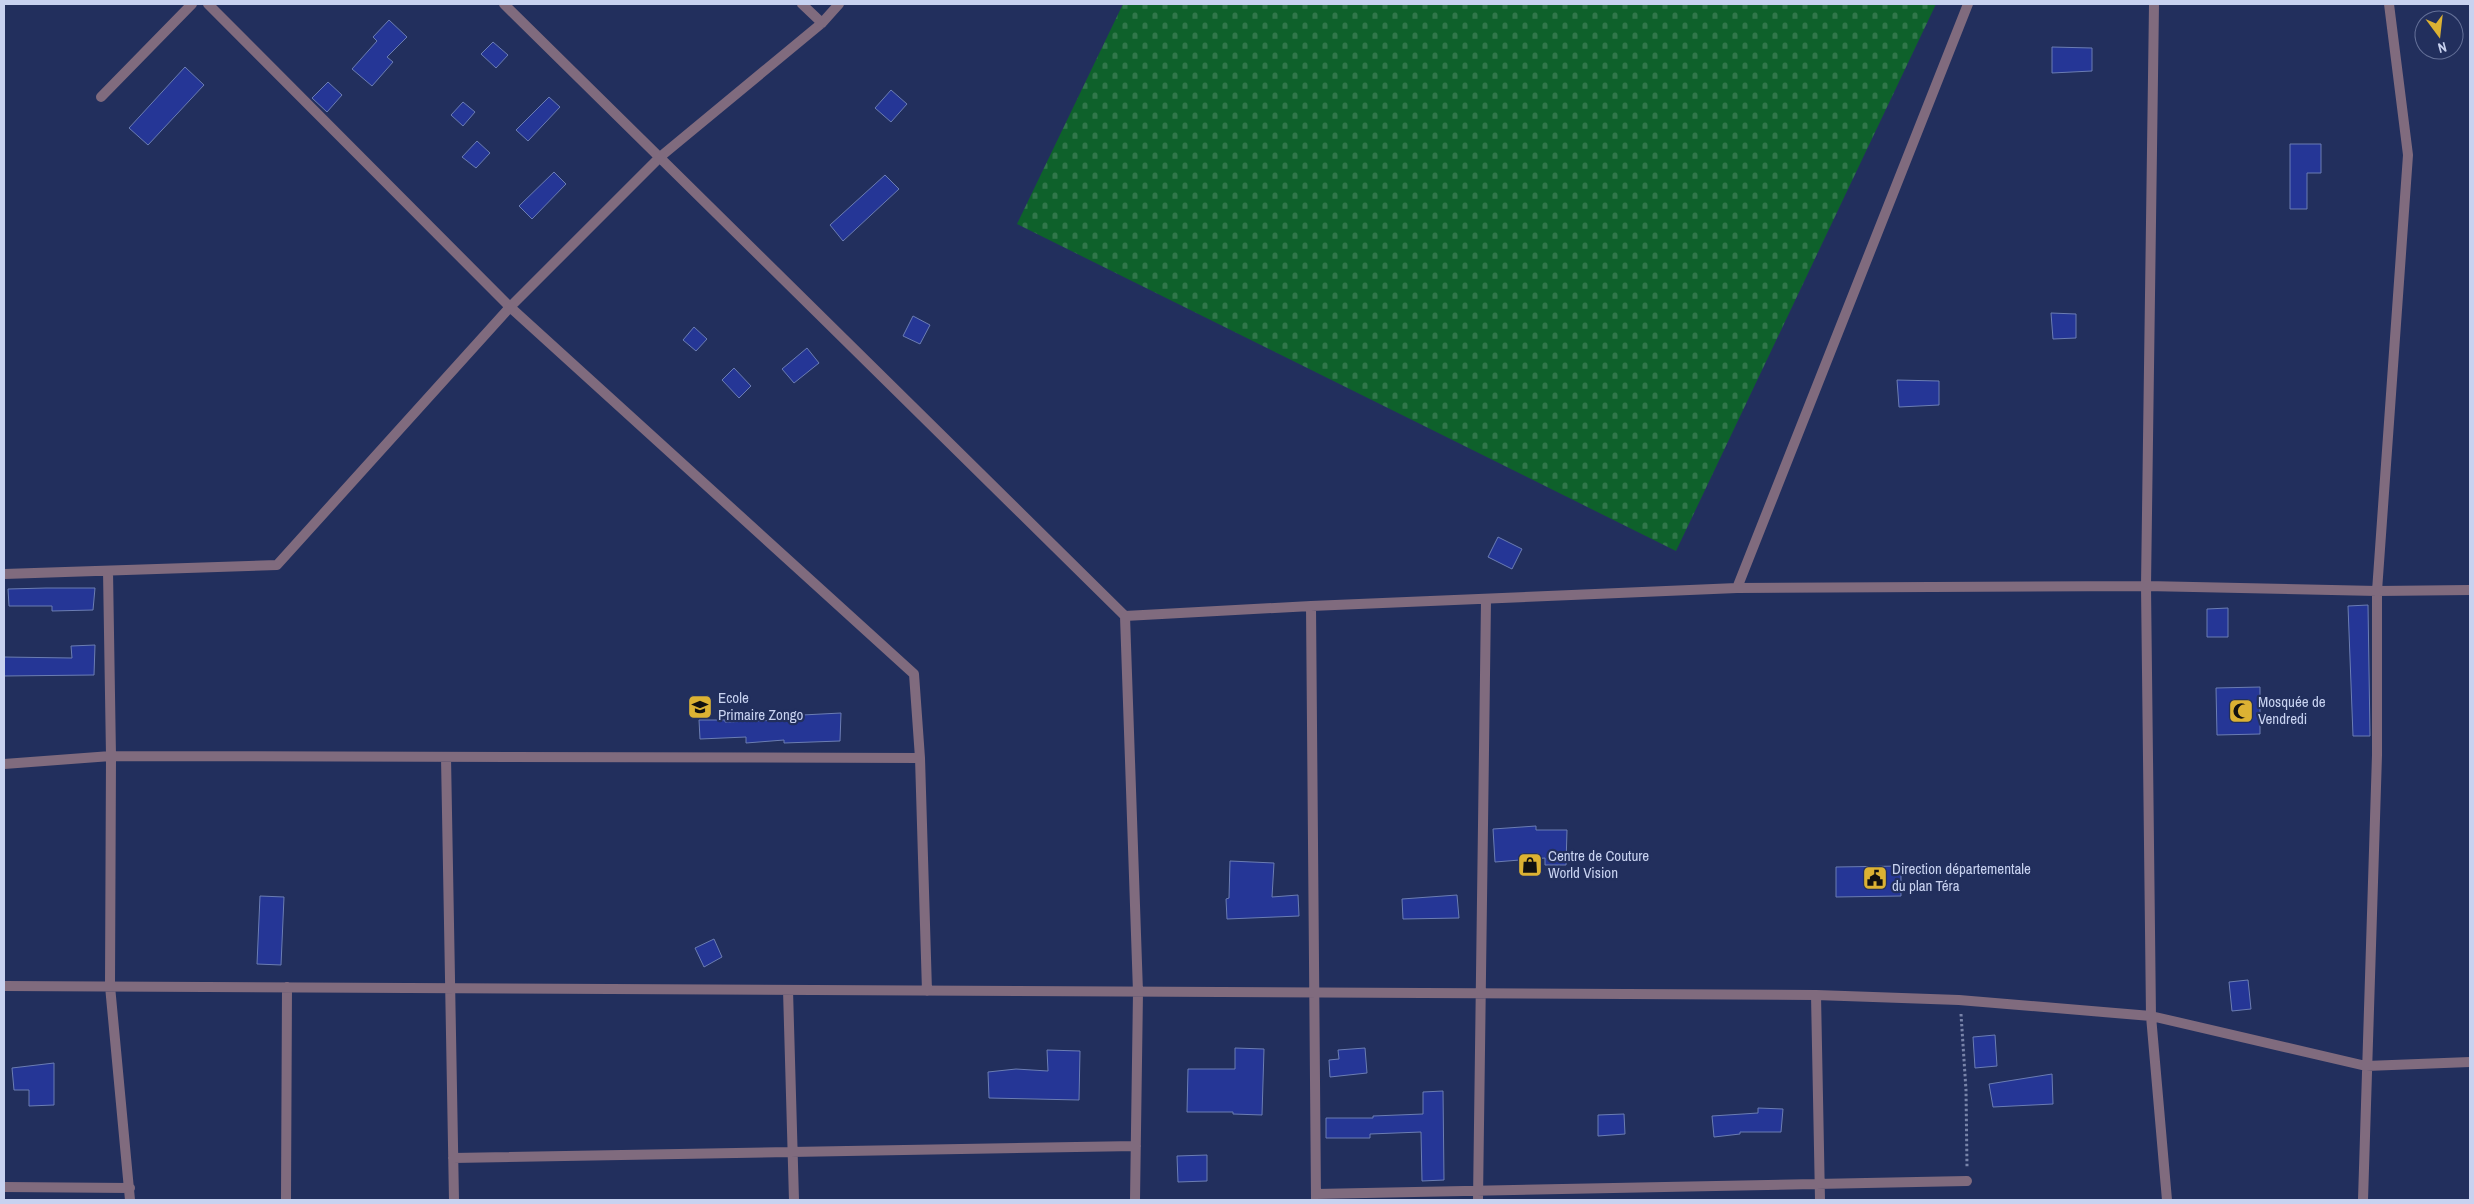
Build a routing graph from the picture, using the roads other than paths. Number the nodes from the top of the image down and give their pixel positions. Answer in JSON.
{"nodes":[{"id":1,"x":192,"y":4,"type":"edge"},
{"id":2,"x":208,"y":4,"type":"edge"},
{"id":3,"x":504,"y":4,"type":"edge"},
{"id":4,"x":802,"y":4,"type":"edge"},
{"id":5,"x":839,"y":4,"type":"edge"},
{"id":6,"x":1968,"y":4,"type":"edge"},
{"id":7,"x":2154,"y":4,"type":"edge"},
{"id":8,"x":2389,"y":4,"type":"edge"},
{"id":9,"x":822,"y":23,"type":"junction"},
{"id":10,"x":101,"y":97,"type":"dead end"},
{"id":11,"x":660,"y":157,"type":"junction"},
{"id":12,"x":510,"y":307,"type":"junction"},
{"id":13,"x":108,"y":571,"type":"junction"},
{"id":14,"x":4,"y":574,"type":"edge"},
{"id":15,"x":2146,"y":586,"type":"junction"},
{"id":16,"x":1737,"y":588,"type":"junction"},
{"id":17,"x":2470,"y":590,"type":"edge"},
{"id":18,"x":2377,"y":591,"type":"junction"},
{"id":19,"x":1486,"y":600,"type":"junction"},
{"id":20,"x":1311,"y":606,"type":"junction"},
{"id":21,"x":1125,"y":616,"type":"junction"},
{"id":22,"x":111,"y":756,"type":"junction"},
{"id":23,"x":446,"y":757,"type":"junction"},
{"id":24,"x":920,"y":758,"type":"junction"},
{"id":25,"x":4,"y":764,"type":"edge"},
{"id":26,"x":4,"y":986,"type":"edge"},
{"id":27,"x":110,"y":986,"type":"junction"},
{"id":28,"x":287,"y":988,"type":"junction"},
{"id":29,"x":450,"y":988,"type":"junction"},
{"id":30,"x":788,"y":990,"type":"junction"},
{"id":31,"x":927,"y":991,"type":"junction"},
{"id":32,"x":1138,"y":992,"type":"junction"},
{"id":33,"x":1314,"y":993,"type":"junction"},
{"id":34,"x":1480,"y":994,"type":"junction"},
{"id":35,"x":1816,"y":995,"type":"junction"},
{"id":36,"x":2151,"y":1016,"type":"junction"},
{"id":37,"x":2470,"y":1062,"type":"edge"},
{"id":38,"x":2366,"y":1066,"type":"junction"},
{"id":39,"x":1136,"y":1146,"type":"junction"},
{"id":40,"x":792,"y":1152,"type":"junction"},
{"id":41,"x":453,"y":1158,"type":"junction"},
{"id":42,"x":1967,"y":1181,"type":"road end"},
{"id":43,"x":1820,"y":1185,"type":"junction"},
{"id":44,"x":4,"y":1187,"type":"edge"},
{"id":45,"x":130,"y":1188,"type":"junction"},
{"id":46,"x":1478,"y":1195,"type":"edge"},
{"id":47,"x":1316,"y":1197,"type":"edge"},
{"id":48,"x":130,"y":1200,"type":"edge"},
{"id":49,"x":286,"y":1200,"type":"edge"},
{"id":50,"x":454,"y":1200,"type":"edge"},
{"id":51,"x":794,"y":1200,"type":"edge"},
{"id":52,"x":1135,"y":1200,"type":"edge"},
{"id":53,"x":1820,"y":1200,"type":"edge"},
{"id":54,"x":2167,"y":1200,"type":"edge"},
{"id":55,"x":2363,"y":1200,"type":"edge"}],
"edges":[{"from":1,"to":10,"type":"street"},
{"from":2,"to":12,"type":"street"},
{"from":3,"to":11,"type":"street"},
{"from":4,"to":9,"type":"street"},
{"from":5,"to":9,"type":"street"},
{"from":6,"to":16,"type":"street"},
{"from":7,"to":15,"type":"street"},
{"from":8,"to":18,"type":"street"},
{"from":9,"to":11,"type":"street"},
{"from":11,"to":12,"type":"street"},
{"from":11,"to":21,"type":"street"},
{"from":12,"to":13,"type":"street"},
{"from":12,"to":24,"type":"street"},
{"from":13,"to":14,"type":"street"},
{"from":13,"to":22,"type":"street"},
{"from":15,"to":16,"type":"street"},
{"from":15,"to":18,"type":"street"},
{"from":15,"to":36,"type":"street"},
{"from":16,"to":19,"type":"street"},
{"from":17,"to":18,"type":"street"},
{"from":18,"to":38,"type":"street"},
{"from":19,"to":20,"type":"street"},
{"from":19,"to":34,"type":"street"},
{"from":20,"to":21,"type":"street"},
{"from":20,"to":33,"type":"street"},
{"from":21,"to":32,"type":"street"},
{"from":22,"to":23,"type":"street"},
{"from":22,"to":25,"type":"street"},
{"from":22,"to":27,"type":"street"},
{"from":23,"to":24,"type":"street"},
{"from":23,"to":29,"type":"street"},
{"from":24,"to":31,"type":"street"},
{"from":26,"to":27,"type":"street"},
{"from":27,"to":28,"type":"street"},
{"from":27,"to":45,"type":"street"},
{"from":28,"to":29,"type":"street"},
{"from":28,"to":49,"type":"street"},
{"from":29,"to":30,"type":"street"},
{"from":29,"to":41,"type":"street"},
{"from":30,"to":31,"type":"street"},
{"from":30,"to":40,"type":"street"},
{"from":31,"to":32,"type":"street"},
{"from":32,"to":33,"type":"street"},
{"from":32,"to":39,"type":"street"},
{"from":33,"to":34,"type":"street"},
{"from":33,"to":47,"type":"street"},
{"from":34,"to":35,"type":"street"},
{"from":34,"to":46,"type":"street"},
{"from":35,"to":36,"type":"street"},
{"from":35,"to":43,"type":"street"},
{"from":36,"to":38,"type":"street"},
{"from":36,"to":54,"type":"street"},
{"from":37,"to":38,"type":"street"},
{"from":38,"to":55,"type":"street"},
{"from":39,"to":40,"type":"street"},
{"from":39,"to":52,"type":"street"},
{"from":40,"to":41,"type":"street"},
{"from":40,"to":51,"type":"street"},
{"from":41,"to":50,"type":"street"},
{"from":42,"to":43,"type":"street"},
{"from":43,"to":46,"type":"street"},
{"from":43,"to":53,"type":"street"},
{"from":44,"to":45,"type":"street"},
{"from":45,"to":48,"type":"street"},
{"from":46,"to":47,"type":"street"}]}
